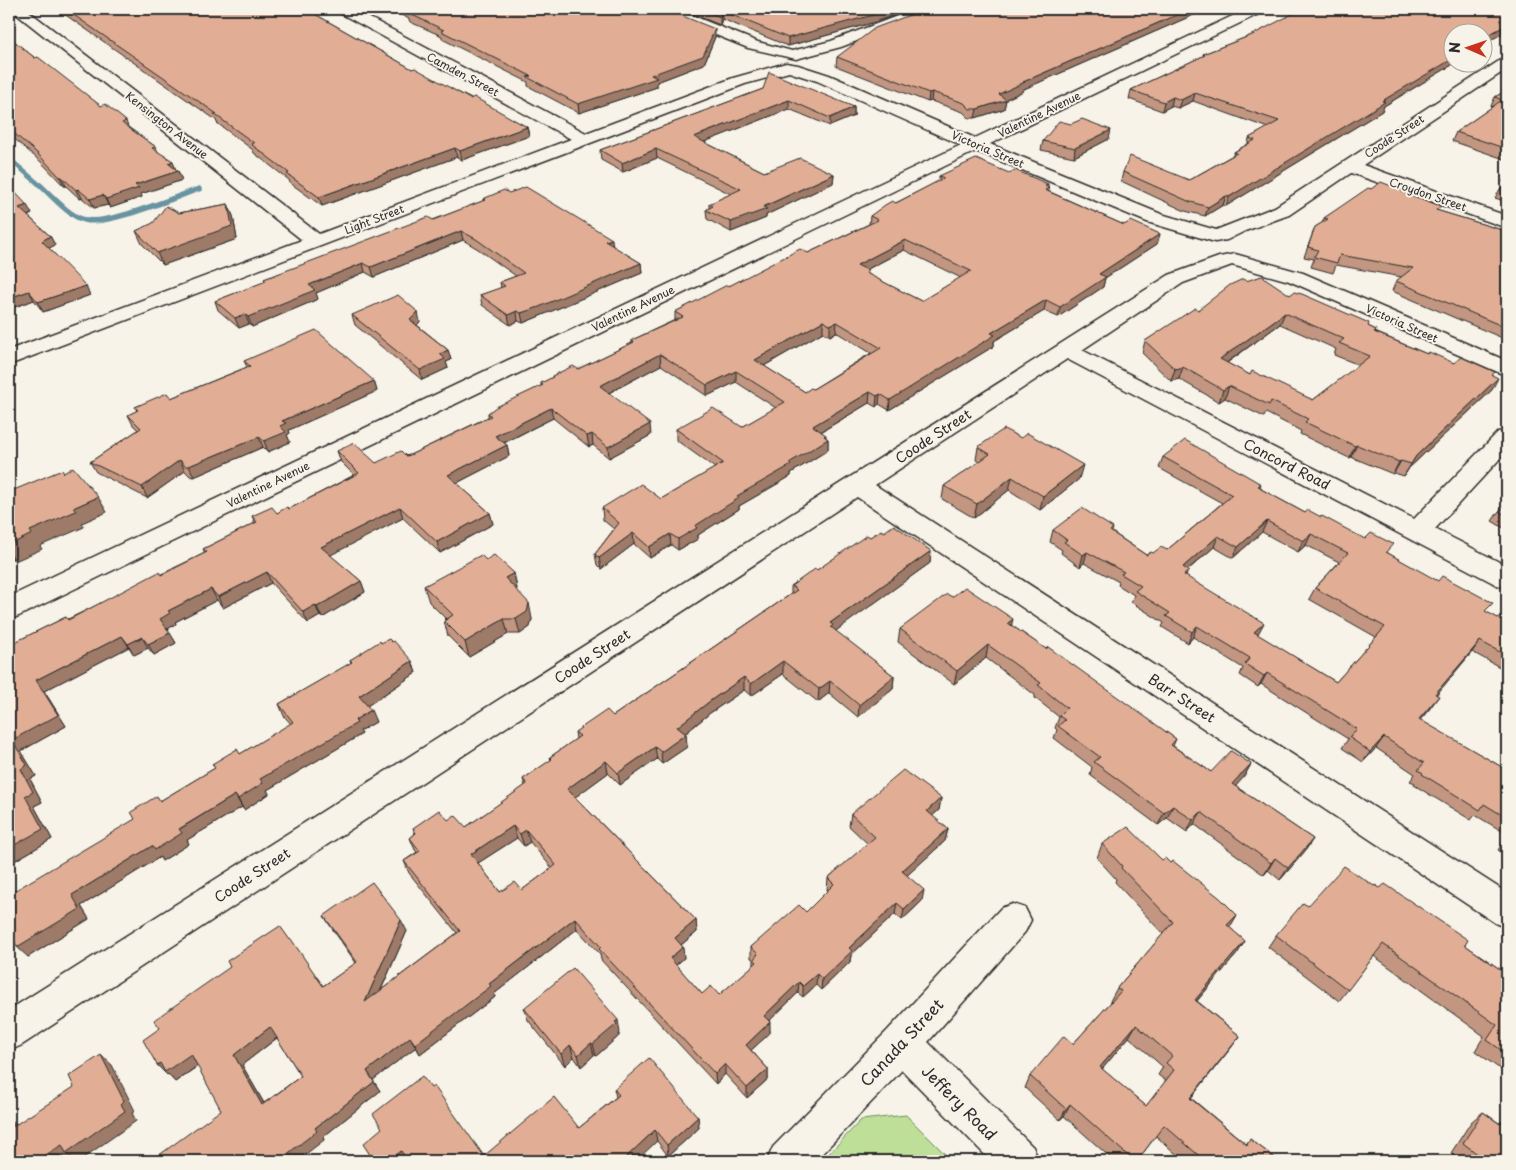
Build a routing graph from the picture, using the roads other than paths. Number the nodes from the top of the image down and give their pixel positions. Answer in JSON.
{"nodes":[{"id":1,"x":17,"y":9,"type":"edge"},
{"id":2,"x":343,"y":9,"type":"edge"},
{"id":3,"x":664,"y":9,"type":"edge"},
{"id":4,"x":928,"y":9,"type":"edge"},
{"id":5,"x":1258,"y":9,"type":"edge"},
{"id":6,"x":790,"y":60,"type":"junction"},
{"id":7,"x":1507,"y":62,"type":"edge"},
{"id":8,"x":584,"y":139,"type":"junction"},
{"id":9,"x":974,"y":144,"type":"junction"},
{"id":10,"x":1348,"y":166,"type":"junction"},
{"id":11,"x":1282,"y":211,"type":"junction"},
{"id":12,"x":1507,"y":222,"type":"edge"},
{"id":13,"x":316,"y":241,"type":"junction"},
{"id":14,"x":1204,"y":245,"type":"junction"},
{"id":15,"x":1238,"y":255,"type":"junction"},
{"id":16,"x":1176,"y":279,"type":"junction"},
{"id":17,"x":1066,"y":350,"type":"junction"},
{"id":18,"x":9,"y":358,"type":"edge"},
{"id":19,"x":1507,"y":369,"type":"edge"},
{"id":20,"x":1507,"y":437,"type":"edge"},
{"id":21,"x":857,"y":485,"type":"junction"},
{"id":22,"x":1418,"y":531,"type":"junction"},
{"id":23,"x":1507,"y":578,"type":"edge"},
{"id":24,"x":9,"y":608,"type":"edge"},
{"id":25,"x":1507,"y":912,"type":"edge"},
{"id":26,"x":1013,"y":920,"type":"dead end"},
{"id":27,"x":9,"y":1032,"type":"edge"},
{"id":28,"x":902,"y":1043,"type":"junction"},
{"id":29,"x":787,"y":1161,"type":"edge"},
{"id":30,"x":1019,"y":1161,"type":"edge"}],
"edges":[{"from":1,"to":13,"type":"street","name":"Kensington Avenue"},
{"from":2,"to":8,"type":"street","name":"Camden Street"},
{"from":3,"to":6,"type":"street","name":"Victoria Street"},
{"from":4,"to":6,"type":"street","name":"Light Street"},
{"from":5,"to":9,"type":"street","name":"Valentine Avenue"},
{"from":6,"to":8,"type":"street","name":"Light Street"},
{"from":6,"to":9,"type":"street","name":"Victoria Street"},
{"from":7,"to":10,"type":"street","name":"Coode Street"},
{"from":8,"to":13,"type":"street","name":"Light Street"},
{"from":9,"to":14,"type":"street","name":"Victoria Street"},
{"from":9,"to":24,"type":"street","name":"Valentine Avenue"},
{"from":10,"to":11,"type":"street","name":"Coode Street"},
{"from":10,"to":12,"type":"street","name":"Croydon Street"},
{"from":11,"to":14,"type":"street","name":"Coode Street"},
{"from":11,"to":15,"type":"street","name":"Coode Street"},
{"from":13,"to":18,"type":"street","name":"Light Street"},
{"from":14,"to":15,"type":"street","name":"Victoria Street"},
{"from":14,"to":16,"type":"street","name":"Coode Street"},
{"from":15,"to":16,"type":"street","name":"Coode Street"},
{"from":15,"to":19,"type":"street","name":"Victoria Street"},
{"from":16,"to":17,"type":"street","name":"Coode Street"},
{"from":17,"to":21,"type":"street","name":"Coode Street"},
{"from":17,"to":22,"type":"street","name":"Concord Road"},
{"from":20,"to":22,"type":"street"},
{"from":21,"to":25,"type":"street","name":"Barr Street"},
{"from":21,"to":27,"type":"street","name":"Coode Street"},
{"from":22,"to":23,"type":"street","name":"Concord Road"},
{"from":26,"to":28,"type":"street","name":"Canada Street"},
{"from":28,"to":29,"type":"street","name":"Canada Street"},
{"from":28,"to":30,"type":"street","name":"Jeffery Road"}]}
